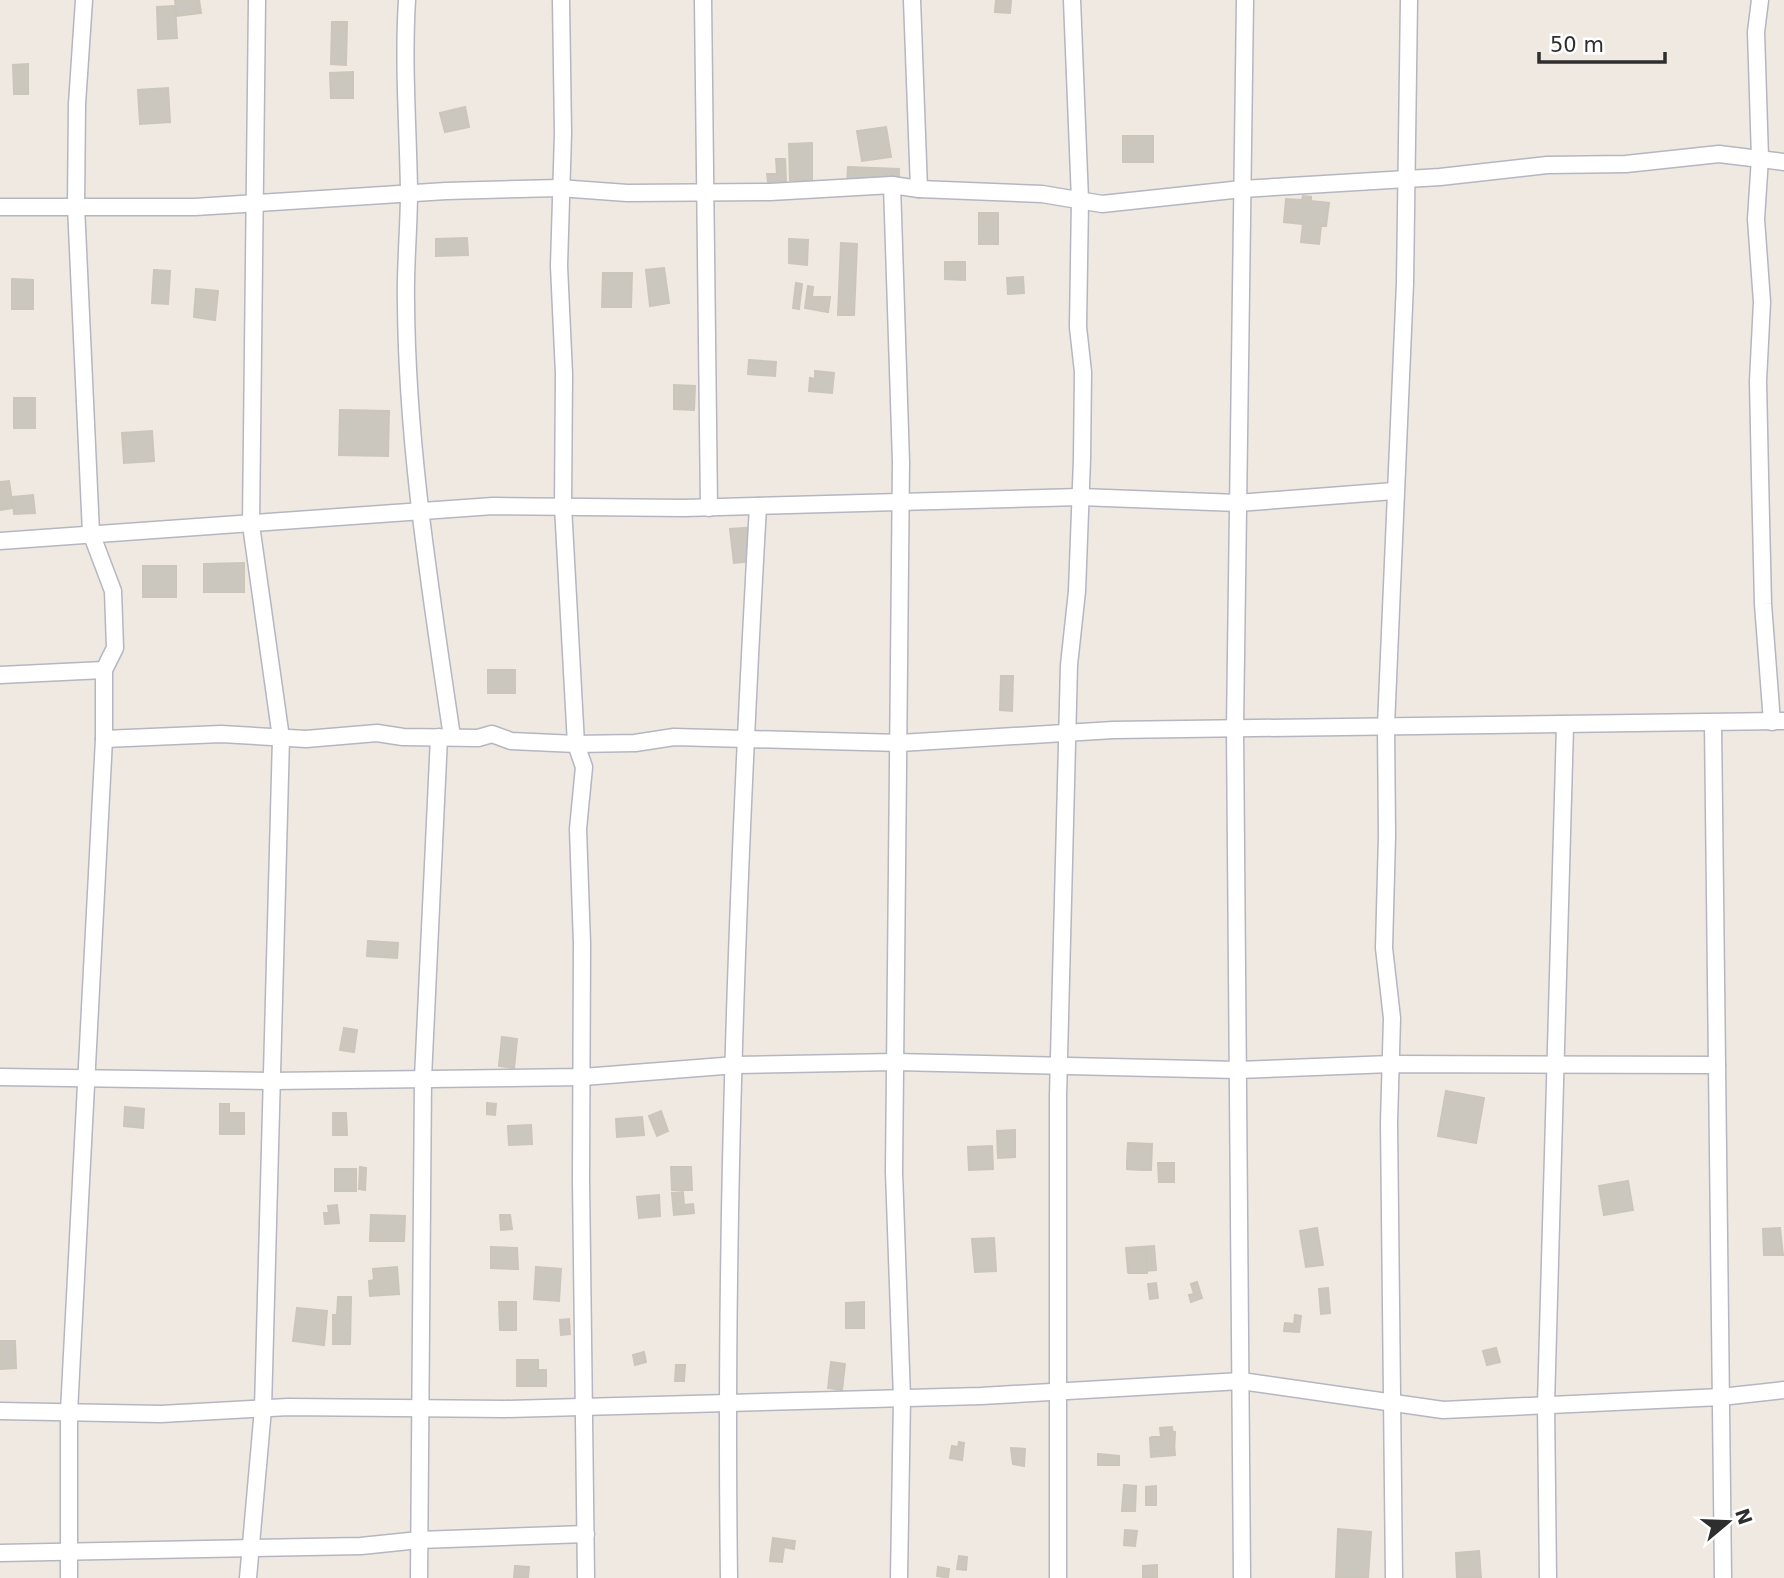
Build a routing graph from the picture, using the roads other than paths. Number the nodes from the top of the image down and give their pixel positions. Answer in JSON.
{"nodes":[{"id":1,"x":85,"y":0,"type":"edge"},
{"id":2,"x":257,"y":0,"type":"edge"},
{"id":3,"x":407,"y":0,"type":"edge"},
{"id":4,"x":561,"y":0,"type":"edge"},
{"id":5,"x":703,"y":0,"type":"edge"},
{"id":6,"x":912,"y":0,"type":"edge"},
{"id":7,"x":1072,"y":0,"type":"edge"},
{"id":8,"x":1245,"y":0,"type":"edge"},
{"id":9,"x":1409,"y":0,"type":"edge"},
{"id":10,"x":1760,"y":0,"type":"edge"},
{"id":11,"x":1760,"y":158,"type":"junction"},
{"id":12,"x":1784,"y":162,"type":"edge"},
{"id":13,"x":1406,"y":177,"type":"junction"},
{"id":14,"x":892,"y":184,"type":"junction"},
{"id":15,"x":559,"y":188,"type":"junction"},
{"id":16,"x":919,"y":189,"type":"junction"},
{"id":17,"x":1242,"y":189,"type":"junction"},
{"id":18,"x":705,"y":191,"type":"junction"},
{"id":19,"x":409,"y":193,"type":"junction"},
{"id":20,"x":1080,"y":200,"type":"junction"},
{"id":21,"x":253,"y":204,"type":"junction"},
{"id":22,"x":76,"y":206,"type":"junction"},
{"id":23,"x":0,"y":207,"type":"edge"},
{"id":24,"x":1394,"y":491,"type":"junction"},
{"id":25,"x":1080,"y":497,"type":"junction"},
{"id":26,"x":901,"y":502,"type":"junction"},
{"id":27,"x":1238,"y":503,"type":"junction"},
{"id":28,"x":562,"y":506,"type":"junction"},
{"id":29,"x":758,"y":506,"type":"junction"},
{"id":30,"x":709,"y":508,"type":"junction"},
{"id":31,"x":419,"y":512,"type":"junction"},
{"id":32,"x":251,"y":525,"type":"junction"},
{"id":33,"x":91,"y":533,"type":"junction"},
{"id":34,"x":0,"y":541,"type":"edge"},
{"id":35,"x":104,"y":670,"type":"junction"},
{"id":36,"x":0,"y":675,"type":"edge"},
{"id":37,"x":1778,"y":722,"type":"edge"},
{"id":38,"x":1713,"y":723,"type":"junction"},
{"id":39,"x":1386,"y":726,"type":"junction"},
{"id":40,"x":1565,"y":726,"type":"junction"},
{"id":41,"x":1235,"y":728,"type":"junction"},
{"id":42,"x":1066,"y":735,"type":"junction"},
{"id":43,"x":445,"y":737,"type":"junction"},
{"id":44,"x":281,"y":738,"type":"junction"},
{"id":45,"x":104,"y":739,"type":"junction"},
{"id":46,"x":745,"y":739,"type":"junction"},
{"id":47,"x":900,"y":743,"type":"junction"},
{"id":48,"x":576,"y":744,"type":"junction"},
{"id":49,"x":895,"y":1062,"type":"junction"},
{"id":50,"x":1059,"y":1064,"type":"junction"},
{"id":51,"x":1391,"y":1064,"type":"junction"},
{"id":52,"x":736,"y":1065,"type":"junction"},
{"id":53,"x":1717,"y":1065,"type":"junction"},
{"id":54,"x":1554,"y":1066,"type":"junction"},
{"id":55,"x":1238,"y":1070,"type":"junction"},
{"id":56,"x":0,"y":1077,"type":"edge"},
{"id":57,"x":583,"y":1077,"type":"junction"},
{"id":58,"x":87,"y":1078,"type":"junction"},
{"id":59,"x":423,"y":1078,"type":"junction"},
{"id":60,"x":271,"y":1081,"type":"junction"},
{"id":61,"x":1241,"y":1381,"type":"junction"},
{"id":62,"x":1784,"y":1390,"type":"edge"},
{"id":63,"x":1060,"y":1391,"type":"junction"},
{"id":64,"x":1721,"y":1396,"type":"junction"},
{"id":65,"x":902,"y":1398,"type":"junction"},
{"id":66,"x":727,"y":1402,"type":"junction"},
{"id":67,"x":1394,"y":1403,"type":"junction"},
{"id":68,"x":1546,"y":1404,"type":"junction"},
{"id":69,"x":584,"y":1407,"type":"junction"},
{"id":70,"x":262,"y":1409,"type":"junction"},
{"id":71,"x":420,"y":1410,"type":"junction"},
{"id":72,"x":0,"y":1411,"type":"edge"},
{"id":73,"x":69,"y":1412,"type":"junction"},
{"id":74,"x":586,"y":1534,"type":"junction"},
{"id":75,"x":419,"y":1540,"type":"junction"},
{"id":76,"x":249,"y":1546,"type":"junction"},
{"id":77,"x":69,"y":1551,"type":"junction"},
{"id":78,"x":0,"y":1553,"type":"edge"},
{"id":79,"x":69,"y":1578,"type":"edge"},
{"id":80,"x":248,"y":1578,"type":"edge"},
{"id":81,"x":419,"y":1578,"type":"edge"},
{"id":82,"x":586,"y":1578,"type":"edge"},
{"id":83,"x":729,"y":1578,"type":"edge"},
{"id":84,"x":899,"y":1578,"type":"edge"},
{"id":85,"x":1058,"y":1578,"type":"edge"},
{"id":86,"x":1242,"y":1578,"type":"edge"},
{"id":87,"x":1394,"y":1578,"type":"edge"},
{"id":88,"x":1548,"y":1578,"type":"edge"},
{"id":89,"x":1723,"y":1578,"type":"edge"}],
"edges":[{"from":1,"to":22,"type":"street"},
{"from":2,"to":21,"type":"street"},
{"from":3,"to":19,"type":"street"},
{"from":4,"to":15,"type":"street"},
{"from":5,"to":18,"type":"street"},
{"from":6,"to":16,"type":"street"},
{"from":7,"to":20,"type":"street"},
{"from":8,"to":17,"type":"street"},
{"from":9,"to":13,"type":"street"},
{"from":10,"to":11,"type":"street"},
{"from":11,"to":12,"type":"street"},
{"from":11,"to":13,"type":"street"},
{"from":11,"to":37,"type":"street"},
{"from":13,"to":17,"type":"street"},
{"from":13,"to":24,"type":"street"},
{"from":14,"to":16,"type":"street"},
{"from":14,"to":18,"type":"street"},
{"from":14,"to":26,"type":"street"},
{"from":15,"to":18,"type":"street"},
{"from":15,"to":19,"type":"street"},
{"from":15,"to":28,"type":"street"},
{"from":16,"to":20,"type":"street"},
{"from":17,"to":20,"type":"street"},
{"from":17,"to":27,"type":"street"},
{"from":18,"to":30,"type":"street"},
{"from":19,"to":21,"type":"street"},
{"from":19,"to":31,"type":"street"},
{"from":20,"to":25,"type":"street"},
{"from":21,"to":22,"type":"street"},
{"from":21,"to":32,"type":"street"},
{"from":22,"to":23,"type":"street"},
{"from":22,"to":33,"type":"street"},
{"from":24,"to":27,"type":"street"},
{"from":24,"to":39,"type":"street"},
{"from":25,"to":26,"type":"street"},
{"from":25,"to":27,"type":"street"},
{"from":25,"to":42,"type":"street"},
{"from":26,"to":29,"type":"street"},
{"from":26,"to":47,"type":"street"},
{"from":27,"to":41,"type":"street"},
{"from":28,"to":30,"type":"street"},
{"from":28,"to":31,"type":"street"},
{"from":28,"to":48,"type":"street"},
{"from":29,"to":30,"type":"street"},
{"from":29,"to":46,"type":"street"},
{"from":31,"to":32,"type":"street"},
{"from":31,"to":43,"type":"street"},
{"from":32,"to":33,"type":"street"},
{"from":32,"to":44,"type":"street"},
{"from":33,"to":34,"type":"street"},
{"from":33,"to":35,"type":"street"},
{"from":35,"to":36,"type":"street"},
{"from":35,"to":45,"type":"street"},
{"from":37,"to":38,"type":"street"},
{"from":38,"to":40,"type":"street"},
{"from":38,"to":53,"type":"street"},
{"from":39,"to":40,"type":"street"},
{"from":39,"to":41,"type":"street"},
{"from":39,"to":51,"type":"street"},
{"from":40,"to":54,"type":"street"},
{"from":41,"to":42,"type":"street"},
{"from":41,"to":55,"type":"street"},
{"from":42,"to":47,"type":"street"},
{"from":42,"to":50,"type":"street"},
{"from":43,"to":44,"type":"street"},
{"from":43,"to":48,"type":"street"},
{"from":43,"to":59,"type":"street"},
{"from":44,"to":45,"type":"street"},
{"from":44,"to":60,"type":"street"},
{"from":45,"to":58,"type":"street"},
{"from":46,"to":47,"type":"street"},
{"from":46,"to":48,"type":"street"},
{"from":46,"to":52,"type":"street"},
{"from":47,"to":49,"type":"street"},
{"from":48,"to":57,"type":"street"},
{"from":49,"to":50,"type":"street"},
{"from":49,"to":52,"type":"street"},
{"from":49,"to":65,"type":"street"},
{"from":50,"to":55,"type":"street"},
{"from":50,"to":63,"type":"street"},
{"from":51,"to":54,"type":"street"},
{"from":51,"to":55,"type":"street"},
{"from":51,"to":67,"type":"street"},
{"from":52,"to":57,"type":"street"},
{"from":52,"to":66,"type":"street"},
{"from":53,"to":54,"type":"street"},
{"from":53,"to":64,"type":"street"},
{"from":54,"to":68,"type":"street"},
{"from":55,"to":61,"type":"street"},
{"from":56,"to":58,"type":"street"},
{"from":57,"to":59,"type":"street"},
{"from":57,"to":69,"type":"street"},
{"from":58,"to":60,"type":"street"},
{"from":58,"to":73,"type":"street"},
{"from":59,"to":60,"type":"street"},
{"from":59,"to":71,"type":"street"},
{"from":60,"to":70,"type":"street"},
{"from":61,"to":63,"type":"street"},
{"from":61,"to":67,"type":"street"},
{"from":61,"to":86,"type":"street"},
{"from":62,"to":64,"type":"street"},
{"from":63,"to":65,"type":"street"},
{"from":63,"to":85,"type":"street"},
{"from":64,"to":68,"type":"street"},
{"from":64,"to":89,"type":"street"},
{"from":65,"to":66,"type":"street"},
{"from":65,"to":84,"type":"street"},
{"from":66,"to":69,"type":"street"},
{"from":66,"to":83,"type":"street"},
{"from":67,"to":68,"type":"street"},
{"from":67,"to":87,"type":"street"},
{"from":68,"to":88,"type":"street"},
{"from":69,"to":71,"type":"street"},
{"from":69,"to":74,"type":"street"},
{"from":70,"to":71,"type":"street"},
{"from":70,"to":73,"type":"street"},
{"from":70,"to":76,"type":"street"},
{"from":71,"to":75,"type":"street"},
{"from":72,"to":73,"type":"street"},
{"from":73,"to":77,"type":"street"},
{"from":74,"to":75,"type":"street"},
{"from":74,"to":82,"type":"street"},
{"from":75,"to":76,"type":"street"},
{"from":75,"to":81,"type":"street"},
{"from":76,"to":77,"type":"street"},
{"from":76,"to":80,"type":"street"},
{"from":77,"to":78,"type":"street"},
{"from":77,"to":79,"type":"street"}]}
